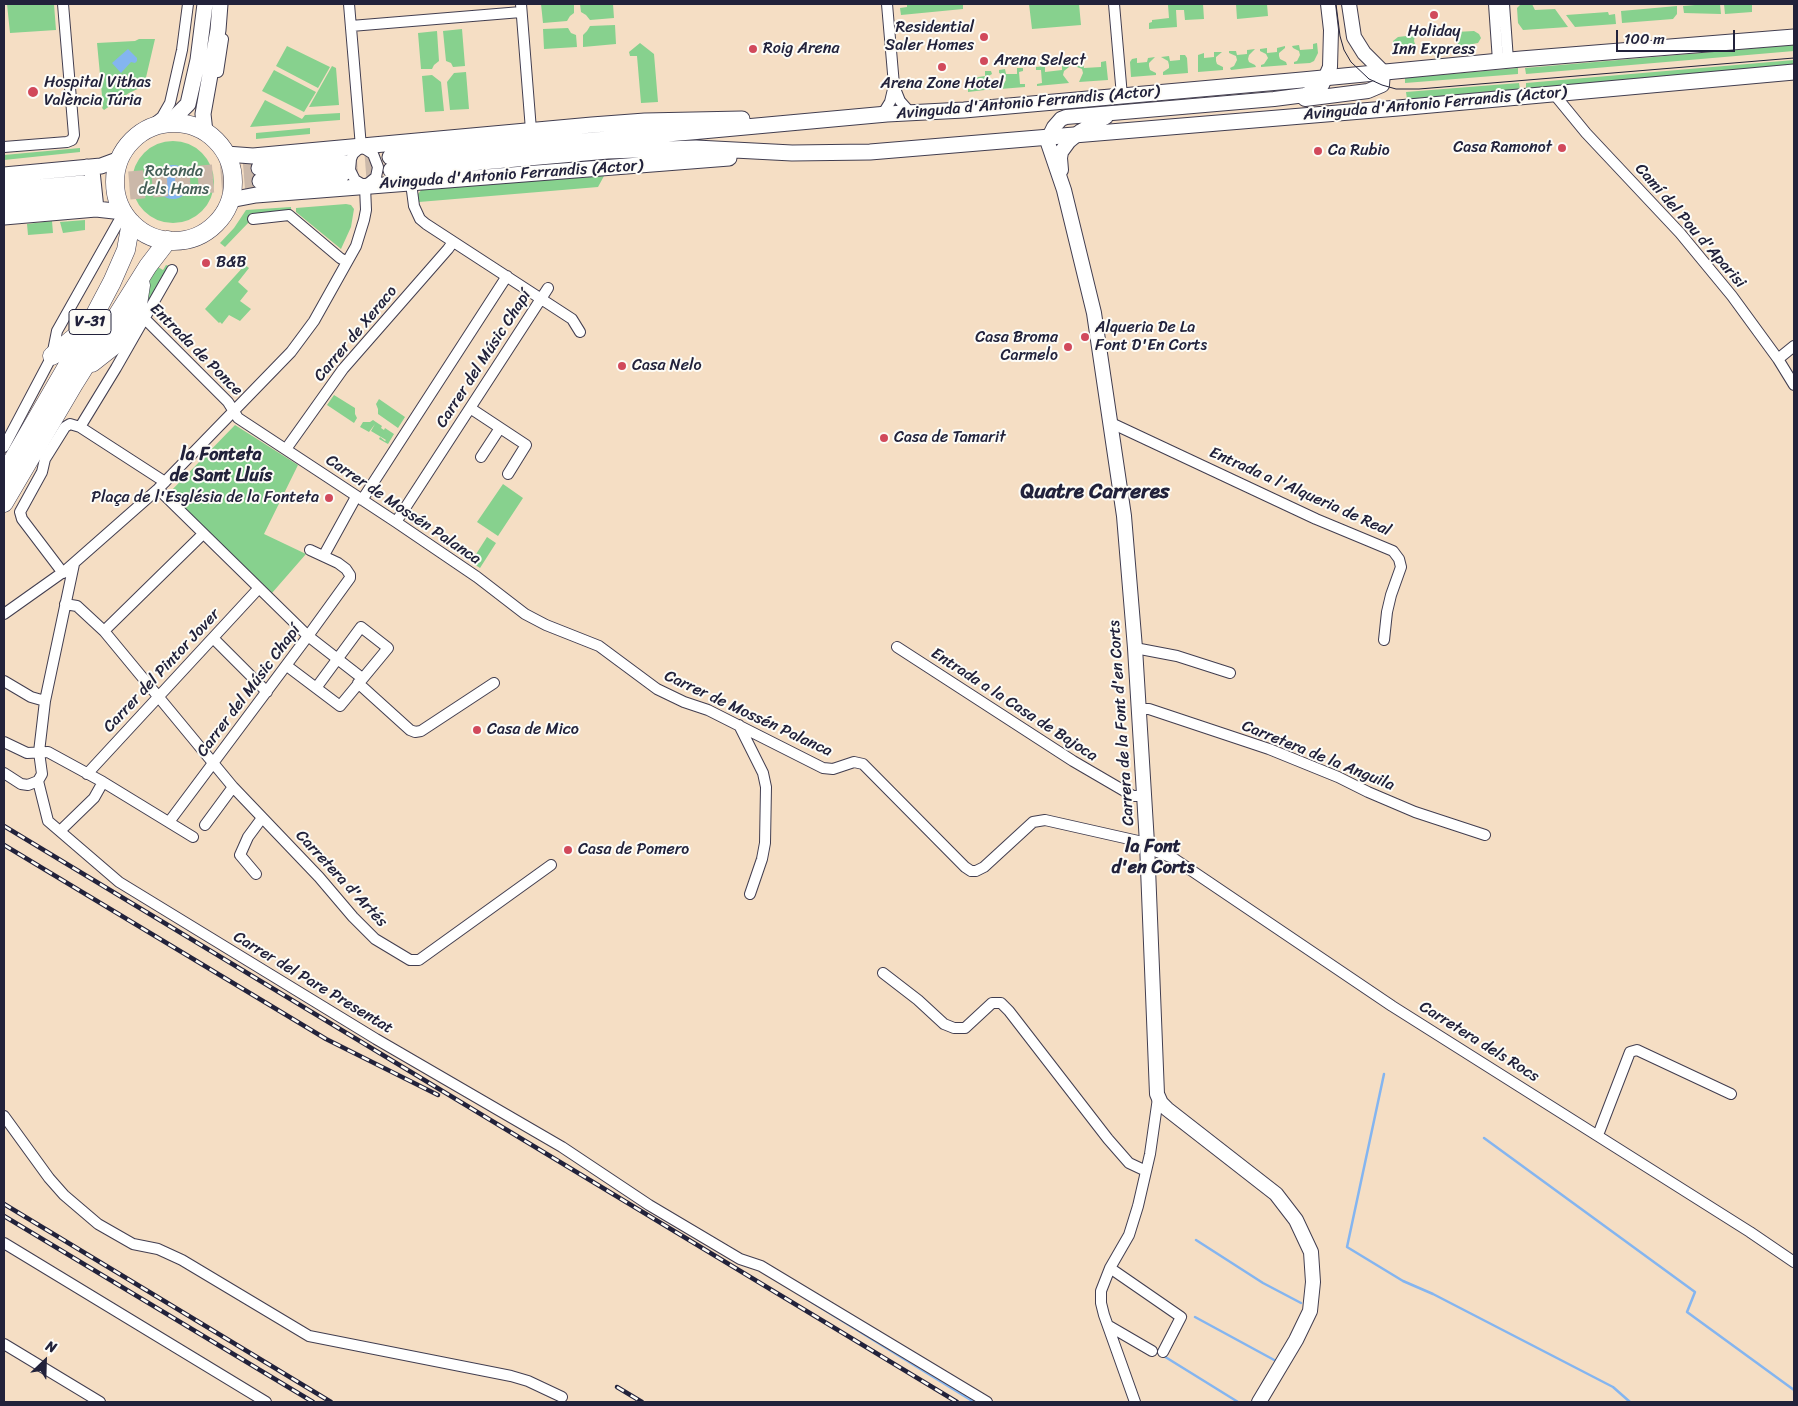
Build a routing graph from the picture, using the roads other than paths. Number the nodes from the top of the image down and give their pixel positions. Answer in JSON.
{"nodes":[{"id":1,"x":63,"y":4,"type":"edge"},
{"id":2,"x":188,"y":4,"type":"edge"},
{"id":3,"x":205,"y":4,"type":"edge"},
{"id":4,"x":220,"y":4,"type":"edge"},
{"id":5,"x":228,"y":4,"type":"edge"},
{"id":6,"x":349,"y":4,"type":"edge"},
{"id":7,"x":887,"y":4,"type":"edge"},
{"id":8,"x":1114,"y":4,"type":"edge"},
{"id":9,"x":1328,"y":4,"type":"edge"},
{"id":10,"x":1349,"y":4,"type":"edge"},
{"id":11,"x":1494,"y":4,"type":"edge"},
{"id":12,"x":1504,"y":4,"type":"edge"},
{"id":13,"x":521,"y":8,"type":"edge"},
{"id":14,"x":351,"y":26,"type":"junction"},
{"id":15,"x":1794,"y":37,"type":"edge"},
{"id":16,"x":1503,"y":61,"type":"junction"},
{"id":17,"x":1384,"y":72,"type":"junction"},
{"id":18,"x":1794,"y":72,"type":"edge"},
{"id":19,"x":1327,"y":77,"type":"junction"},
{"id":20,"x":894,"y":85,"type":"junction"},
{"id":21,"x":1554,"y":94,"type":"junction"},
{"id":22,"x":1122,"y":96,"type":"junction"},
{"id":23,"x":1274,"y":99,"type":"junction"},
{"id":24,"x":207,"y":100,"type":"junction"},
{"id":25,"x":1124,"y":112,"type":"junction"},
{"id":26,"x":914,"y":113,"type":"junction"},
{"id":27,"x":882,"y":115,"type":"junction"},
{"id":28,"x":169,"y":123,"type":"junction"},
{"id":29,"x":788,"y":124,"type":"junction"},
{"id":30,"x":532,"y":130,"type":"junction"},
{"id":31,"x":143,"y":132,"type":"junction"},
{"id":32,"x":205,"y":132,"type":"junction"},
{"id":33,"x":1076,"y":134,"type":"junction"},
{"id":34,"x":1049,"y":137,"type":"junction"},
{"id":35,"x":361,"y":147,"type":"junction"},
{"id":36,"x":4,"y":148,"type":"edge"},
{"id":37,"x":792,"y":153,"type":"junction"},
{"id":38,"x":226,"y":154,"type":"junction"},
{"id":39,"x":120,"y":159,"type":"junction"},
{"id":40,"x":87,"y":167,"type":"junction"},
{"id":41,"x":342,"y":167,"type":"tunnel mouth"},
{"id":42,"x":9,"y":174,"type":"edge"},
{"id":43,"x":260,"y":174,"type":"tunnel mouth"},
{"id":44,"x":411,"y":183,"type":"junction"},
{"id":45,"x":365,"y":186,"type":"junction"},
{"id":46,"x":4,"y":190,"type":"edge"},
{"id":47,"x":1064,"y":190,"type":"junction"},
{"id":48,"x":230,"y":200,"type":"junction"},
{"id":49,"x":4,"y":203,"type":"edge"},
{"id":50,"x":96,"y":209,"type":"junction"},
{"id":51,"x":126,"y":215,"type":"junction"},
{"id":52,"x":4,"y":217,"type":"edge"},
{"id":53,"x":253,"y":218,"type":"dead end"},
{"id":54,"x":168,"y":240,"type":"junction"},
{"id":55,"x":453,"y":242,"type":"junction"},
{"id":56,"x":347,"y":262,"type":"junction"},
{"id":57,"x":148,"y":266,"type":"junction"},
{"id":58,"x":172,"y":270,"type":"dead end"},
{"id":59,"x":507,"y":276,"type":"junction"},
{"id":60,"x":548,"y":288,"type":"dead end"},
{"id":61,"x":541,"y":298,"type":"junction"},
{"id":62,"x":140,"y":315,"type":"junction"},
{"id":63,"x":89,"y":324,"type":"junction"},
{"id":64,"x":580,"y":332,"type":"dead end"},
{"id":65,"x":120,"y":341,"type":"junction"},
{"id":66,"x":1794,"y":346,"type":"edge"},
{"id":67,"x":52,"y":356,"type":"junction"},
{"id":68,"x":1778,"y":359,"type":"junction"},
{"id":69,"x":116,"y":368,"type":"junction"},
{"id":70,"x":83,"y":369,"type":"junction"},
{"id":71,"x":1794,"y":385,"type":"edge"},
{"id":72,"x":470,"y":408,"type":"junction"},
{"id":73,"x":234,"y":410,"type":"junction"},
{"id":74,"x":43,"y":421,"type":"junction"},
{"id":75,"x":1109,"y":422,"type":"junction"},
{"id":76,"x":75,"y":425,"type":"junction"},
{"id":77,"x":500,"y":428,"type":"junction"},
{"id":78,"x":4,"y":447,"type":"edge"},
{"id":79,"x":286,"y":449,"type":"junction"},
{"id":80,"x":481,"y":457,"type":"dead end"},
{"id":81,"x":508,"y":474,"type":"dead end"},
{"id":82,"x":4,"y":475,"type":"edge"},
{"id":83,"x":162,"y":485,"type":"junction"},
{"id":84,"x":359,"y":498,"type":"junction"},
{"id":85,"x":6,"y":499,"type":"edge"},
{"id":86,"x":396,"y":522,"type":"junction"},
{"id":87,"x":204,"y":534,"type":"junction"},
{"id":88,"x":310,"y":550,"type":"dead end"},
{"id":89,"x":324,"y":555,"type":"junction"},
{"id":90,"x":74,"y":564,"type":"junction"},
{"id":91,"x":63,"y":573,"type":"junction"},
{"id":92,"x":259,"y":588,"type":"junction"},
{"id":93,"x":65,"y":604,"type":"junction"},
{"id":94,"x":4,"y":614,"type":"edge"},
{"id":95,"x":104,"y":632,"type":"junction"},
{"id":96,"x":308,"y":636,"type":"junction"},
{"id":97,"x":213,"y":638,"type":"junction"},
{"id":98,"x":1384,"y":640,"type":"dead end"},
{"id":99,"x":897,"y":647,"type":"dead end"},
{"id":100,"x":1135,"y":648,"type":"junction"},
{"id":101,"x":337,"y":659,"type":"junction"},
{"id":102,"x":287,"y":666,"type":"junction"},
{"id":103,"x":1230,"y":673,"type":"dead end"},
{"id":104,"x":4,"y":681,"type":"edge"},
{"id":105,"x":360,"y":681,"type":"junction"},
{"id":106,"x":494,"y":683,"type":"dead end"},
{"id":107,"x":316,"y":688,"type":"junction"},
{"id":108,"x":267,"y":692,"type":"junction"},
{"id":109,"x":159,"y":698,"type":"junction"},
{"id":110,"x":45,"y":700,"type":"junction"},
{"id":111,"x":1139,"y":709,"type":"junction"},
{"id":112,"x":739,"y":725,"type":"junction"},
{"id":113,"x":4,"y":742,"type":"edge"},
{"id":114,"x":39,"y":752,"type":"junction"},
{"id":115,"x":214,"y":764,"type":"junction"},
{"id":116,"x":4,"y":774,"type":"edge"},
{"id":117,"x":87,"y":774,"type":"junction"},
{"id":118,"x":38,"y":781,"type":"junction"},
{"id":119,"x":103,"y":782,"type":"junction"},
{"id":120,"x":233,"y":787,"type":"junction"},
{"id":121,"x":1144,"y":796,"type":"junction"},
{"id":122,"x":262,"y":818,"type":"junction"},
{"id":123,"x":169,"y":822,"type":"junction"},
{"id":124,"x":206,"y":825,"type":"dead end"},
{"id":125,"x":60,"y":831,"type":"junction"},
{"id":126,"x":1485,"y":835,"type":"dead end"},
{"id":127,"x":193,"y":837,"type":"dead end"},
{"id":128,"x":1147,"y":846,"type":"junction"},
{"id":129,"x":551,"y":865,"type":"dead end"},
{"id":130,"x":256,"y":874,"type":"dead end"},
{"id":131,"x":750,"y":894,"type":"dead end"},
{"id":132,"x":884,"y":973,"type":"dead end"},
{"id":133,"x":1731,"y":1094,"type":"dead end"},
{"id":134,"x":1158,"y":1098,"type":"junction"},
{"id":135,"x":4,"y":1116,"type":"edge"},
{"id":136,"x":1598,"y":1135,"type":"junction"},
{"id":137,"x":1146,"y":1171,"type":"junction"},
{"id":138,"x":4,"y":1243,"type":"edge"},
{"id":139,"x":1794,"y":1262,"type":"edge"},
{"id":140,"x":1110,"y":1268,"type":"junction"},
{"id":141,"x":1109,"y":1326,"type":"junction"},
{"id":142,"x":4,"y":1344,"type":"edge"},
{"id":143,"x":1152,"y":1351,"type":"dead end"},
{"id":144,"x":1163,"y":1352,"type":"dead end"},
{"id":145,"x":562,"y":1397,"type":"dead end"},
{"id":146,"x":1262,"y":1397,"type":"edge"},
{"id":147,"x":100,"y":1402,"type":"edge"},
{"id":148,"x":266,"y":1402,"type":"edge"},
{"id":149,"x":987,"y":1402,"type":"edge"},
{"id":150,"x":1135,"y":1402,"type":"edge"}],
"edges":[{"from":1,"to":36,"type":"street"},
{"from":2,"to":31,"type":"street"},
{"from":3,"to":28,"type":"main road"},
{"from":4,"to":24,"type":"main road"},
{"from":5,"to":24,"type":"street"},
{"from":6,"to":14,"type":"street"},
{"from":7,"to":20,"type":"street"},
{"from":8,"to":22,"type":"street"},
{"from":9,"to":19,"type":"street"},
{"from":10,"to":17,"type":"street"},
{"from":11,"to":16,"type":"street"},
{"from":12,"to":16,"type":"street"},
{"from":13,"to":14,"type":"street"},
{"from":13,"to":30,"type":"street"},
{"from":14,"to":35,"type":"street"},
{"from":15,"to":16,"type":"main road","name":"Avinguda d'Antonio Ferrandis (Actor)"},
{"from":16,"to":17,"type":"main road","name":"Avinguda d'Antonio Ferrandis (Actor)"},
{"from":17,"to":19,"type":"main road","name":"Avinguda d'Antonio Ferrandis (Actor)"},
{"from":17,"to":23,"type":"street","name":"Avinguda d'Antonio Ferrandis (Actor)"},
{"from":18,"to":21,"type":"main road","name":"Avinguda d'Antonio Ferrandis (Actor)"},
{"from":19,"to":22,"type":"main road","name":"Avinguda d'Antonio Ferrandis (Actor)"},
{"from":19,"to":23,"type":"street","name":"Avinguda d'Antonio Ferrandis (Actor)"},
{"from":20,"to":26,"type":"street"},
{"from":20,"to":27,"type":"street"},
{"from":21,"to":33,"type":"main road","name":"Avinguda d'Antonio Ferrandis (Actor)"},
{"from":21,"to":68,"type":"street","name":"Camí del Pou d'Aparisi"},
{"from":22,"to":26,"type":"main road","name":"Avinguda d'Antonio Ferrandis (Actor)"},
{"from":23,"to":25,"type":"street","name":"Avinguda d'Antonio Ferrandis (Actor)"},
{"from":24,"to":32,"type":"main road"},
{"from":25,"to":33,"type":"street","name":"Avinguda d'Antonio Ferrandis (Actor)"},
{"from":25,"to":34,"type":"street","name":"Avinguda d'Antonio Ferrandis (Actor)"},
{"from":26,"to":27,"type":"main road","name":"Avinguda d'Antonio Ferrandis (Actor)"},
{"from":27,"to":29,"type":"main road","name":"Avinguda d'Antonio Ferrandis (Actor)"},
{"from":28,"to":31,"type":"highway"},
{"from":28,"to":32,"type":"highway"},
{"from":29,"to":30,"type":"main road","name":"Avinguda d'Antonio Ferrandis (Actor)"},
{"from":29,"to":37,"type":"main road","name":"Avinguda d'Antonio Ferrandis (Actor)"},
{"from":30,"to":35,"type":"main road","name":"Avinguda d'Antonio Ferrandis (Actor)"},
{"from":31,"to":39,"type":"highway"},
{"from":32,"to":38,"type":"highway"},
{"from":33,"to":34,"type":"main road","name":"Avinguda d'Antonio Ferrandis (Actor)"},
{"from":33,"to":47,"type":"street"},
{"from":34,"to":37,"type":"main road","name":"Avinguda d'Antonio Ferrandis (Actor)"},
{"from":34,"to":47,"type":"street"},
{"from":35,"to":38,"type":"main road","name":"Avinguda d'Antonio Ferrandis (Actor)"},
{"from":35,"to":45,"type":"street"},
{"from":35,"to":45,"type":"street"},
{"from":37,"to":44,"type":"main road","name":"Avinguda d'Antonio Ferrandis (Actor)"},
{"from":38,"to":48,"type":"highway"},
{"from":39,"to":40,"type":"main road"},
{"from":39,"to":51,"type":"highway"},
{"from":40,"to":42,"type":"main road"},
{"from":40,"to":50,"type":"main road"},
{"from":41,"to":43,"type":"main road"},
{"from":44,"to":45,"type":"main road","name":"Avinguda d'Antonio Ferrandis (Actor)"},
{"from":44,"to":55,"type":"street"},
{"from":45,"to":48,"type":"main road","name":"Avinguda d'Antonio Ferrandis (Actor)"},
{"from":45,"to":56,"type":"street"},
{"from":46,"to":49,"type":"main road"},
{"from":47,"to":75,"type":"street","name":"Carrera de la Font d'en Corts"},
{"from":48,"to":54,"type":"highway"},
{"from":50,"to":51,"type":"main road"},
{"from":50,"to":52,"type":"main road"},
{"from":51,"to":54,"type":"highway"},
{"from":51,"to":63,"type":"highway","number":"V-31"},
{"from":51,"to":67,"type":"street"},
{"from":53,"to":56,"type":"street"},
{"from":54,"to":57,"type":"highway","number":"V-31"},
{"from":55,"to":59,"type":"street"},
{"from":55,"to":79,"type":"street","name":"Carrer de Xeraco"},
{"from":56,"to":73,"type":"street"},
{"from":57,"to":62,"type":"highway"},
{"from":57,"to":70,"type":"highway","number":"V-31"},
{"from":58,"to":62,"type":"street"},
{"from":59,"to":61,"type":"street"},
{"from":59,"to":84,"type":"street"},
{"from":60,"to":61,"type":"street","name":"Carrer del Músic Chapí"},
{"from":61,"to":64,"type":"street"},
{"from":61,"to":72,"type":"street","name":"Carrer del Músic Chapí"},
{"from":62,"to":65,"type":"highway"},
{"from":62,"to":69,"type":"street"},
{"from":62,"to":73,"type":"street","name":"Entrada de Ponce"},
{"from":63,"to":67,"type":"highway"},
{"from":63,"to":74,"type":"highway","number":"V-31"},
{"from":65,"to":69,"type":"street"},
{"from":65,"to":70,"type":"highway"},
{"from":66,"to":68,"type":"street"},
{"from":67,"to":78,"type":"street"},
{"from":68,"to":71,"type":"street","name":"Camí del Pou d'Aparisi"},
{"from":69,"to":76,"type":"street"},
{"from":70,"to":74,"type":"highway","number":"V-31"},
{"from":72,"to":77,"type":"street"},
{"from":72,"to":86,"type":"street","name":"Carrer del Músic Chapí"},
{"from":73,"to":79,"type":"street","name":"Carrer de Mossén Palanca"},
{"from":73,"to":83,"type":"street"},
{"from":74,"to":82,"type":"highway","number":"V-31"},
{"from":74,"to":85,"type":"highway","number":"V-31"},
{"from":75,"to":98,"type":"street","name":"Entrada a l'Alqueria de Real"},
{"from":75,"to":100,"type":"street","name":"Carrera de la Font d'en Corts"},
{"from":76,"to":83,"type":"street"},
{"from":76,"to":91,"type":"street"},
{"from":77,"to":80,"type":"street"},
{"from":77,"to":81,"type":"street"},
{"from":79,"to":84,"type":"street","name":"Carrer de Mossén Palanca"},
{"from":83,"to":87,"type":"street"},
{"from":83,"to":90,"type":"street"},
{"from":84,"to":86,"type":"street","name":"Carrer de Mossén Palanca"},
{"from":84,"to":89,"type":"street"},
{"from":86,"to":112,"type":"street","name":"Carrer de Mossén Palanca"},
{"from":87,"to":92,"type":"street"},
{"from":87,"to":95,"type":"street"},
{"from":88,"to":89,"type":"street"},
{"from":89,"to":96,"type":"street","name":"Carrer del Músic Chapí"},
{"from":90,"to":91,"type":"street"},
{"from":90,"to":93,"type":"street","name":"Carrer del Pare Presentat"},
{"from":91,"to":94,"type":"street"},
{"from":92,"to":96,"type":"street"},
{"from":92,"to":97,"type":"street","name":"Carrer del Pintor Jover"},
{"from":93,"to":95,"type":"street","name":"Carretera d'Artés"},
{"from":93,"to":110,"type":"street","name":"Carrer del Pare Presentat"},
{"from":95,"to":109,"type":"street","name":"Carretera d'Artés"},
{"from":96,"to":101,"type":"street"},
{"from":96,"to":102,"type":"street","name":"Carrer del Músic Chapí"},
{"from":97,"to":108,"type":"street"},
{"from":97,"to":109,"type":"street","name":"Carrer del Pintor Jover"},
{"from":99,"to":121,"type":"street","name":"Entrada a la Casa de Bajoca"},
{"from":100,"to":103,"type":"street"},
{"from":100,"to":111,"type":"street","name":"Carrera de la Font d'en Corts"},
{"from":101,"to":105,"type":"street"},
{"from":101,"to":105,"type":"street"},
{"from":101,"to":107,"type":"street"},
{"from":102,"to":107,"type":"street"},
{"from":102,"to":108,"type":"street","name":"Carrer del Músic Chapí"},
{"from":104,"to":110,"type":"street"},
{"from":105,"to":106,"type":"street"},
{"from":105,"to":107,"type":"street"},
{"from":108,"to":115,"type":"street","name":"Carrer del Músic Chapí"},
{"from":109,"to":115,"type":"street","name":"Carretera d'Artés"},
{"from":109,"to":117,"type":"street","name":"Carrer del Pintor Jover"},
{"from":110,"to":114,"type":"street","name":"Carrer del Pare Presentat"},
{"from":111,"to":121,"type":"street","name":"Carrera de la Font d'en Corts"},
{"from":111,"to":126,"type":"street","name":"Carretera de la Anguila"},
{"from":112,"to":128,"type":"street","name":"Carrer de Mossén Palanca"},
{"from":112,"to":131,"type":"street"},
{"from":113,"to":114,"type":"street"},
{"from":114,"to":117,"type":"street"},
{"from":114,"to":118,"type":"street","name":"Carrer del Pare Presentat"},
{"from":115,"to":120,"type":"street","name":"Carretera d'Artés"},
{"from":115,"to":123,"type":"street","name":"Carrer del Músic Chapí"},
{"from":116,"to":118,"type":"street"},
{"from":117,"to":119,"type":"street"},
{"from":118,"to":125,"type":"street","name":"Carrer del Pare Presentat"},
{"from":119,"to":123,"type":"street"},
{"from":119,"to":125,"type":"street"},
{"from":120,"to":122,"type":"street","name":"Carretera d'Artés"},
{"from":120,"to":124,"type":"street"},
{"from":121,"to":128,"type":"street","name":"Carrera de la Font d'en Corts"},
{"from":122,"to":129,"type":"street","name":"Carretera d'Artés"},
{"from":122,"to":130,"type":"street"},
{"from":123,"to":127,"type":"street"},
{"from":125,"to":149,"type":"street","name":"Carrer del Pare Presentat"},
{"from":128,"to":134,"type":"street","name":"Carrera de la Font d'en Corts"},
{"from":128,"to":136,"type":"street","name":"Carretera dels Rocs"},
{"from":132,"to":137,"type":"street"},
{"from":133,"to":136,"type":"street"},
{"from":134,"to":137,"type":"street"},
{"from":134,"to":146,"type":"street"},
{"from":135,"to":145,"type":"street"},
{"from":136,"to":139,"type":"street","name":"Carretera dels Rocs"},
{"from":137,"to":140,"type":"street"},
{"from":138,"to":148,"type":"street"},
{"from":140,"to":141,"type":"street"},
{"from":140,"to":144,"type":"street"},
{"from":141,"to":143,"type":"street"},
{"from":141,"to":150,"type":"street"},
{"from":142,"to":147,"type":"street"}]}
